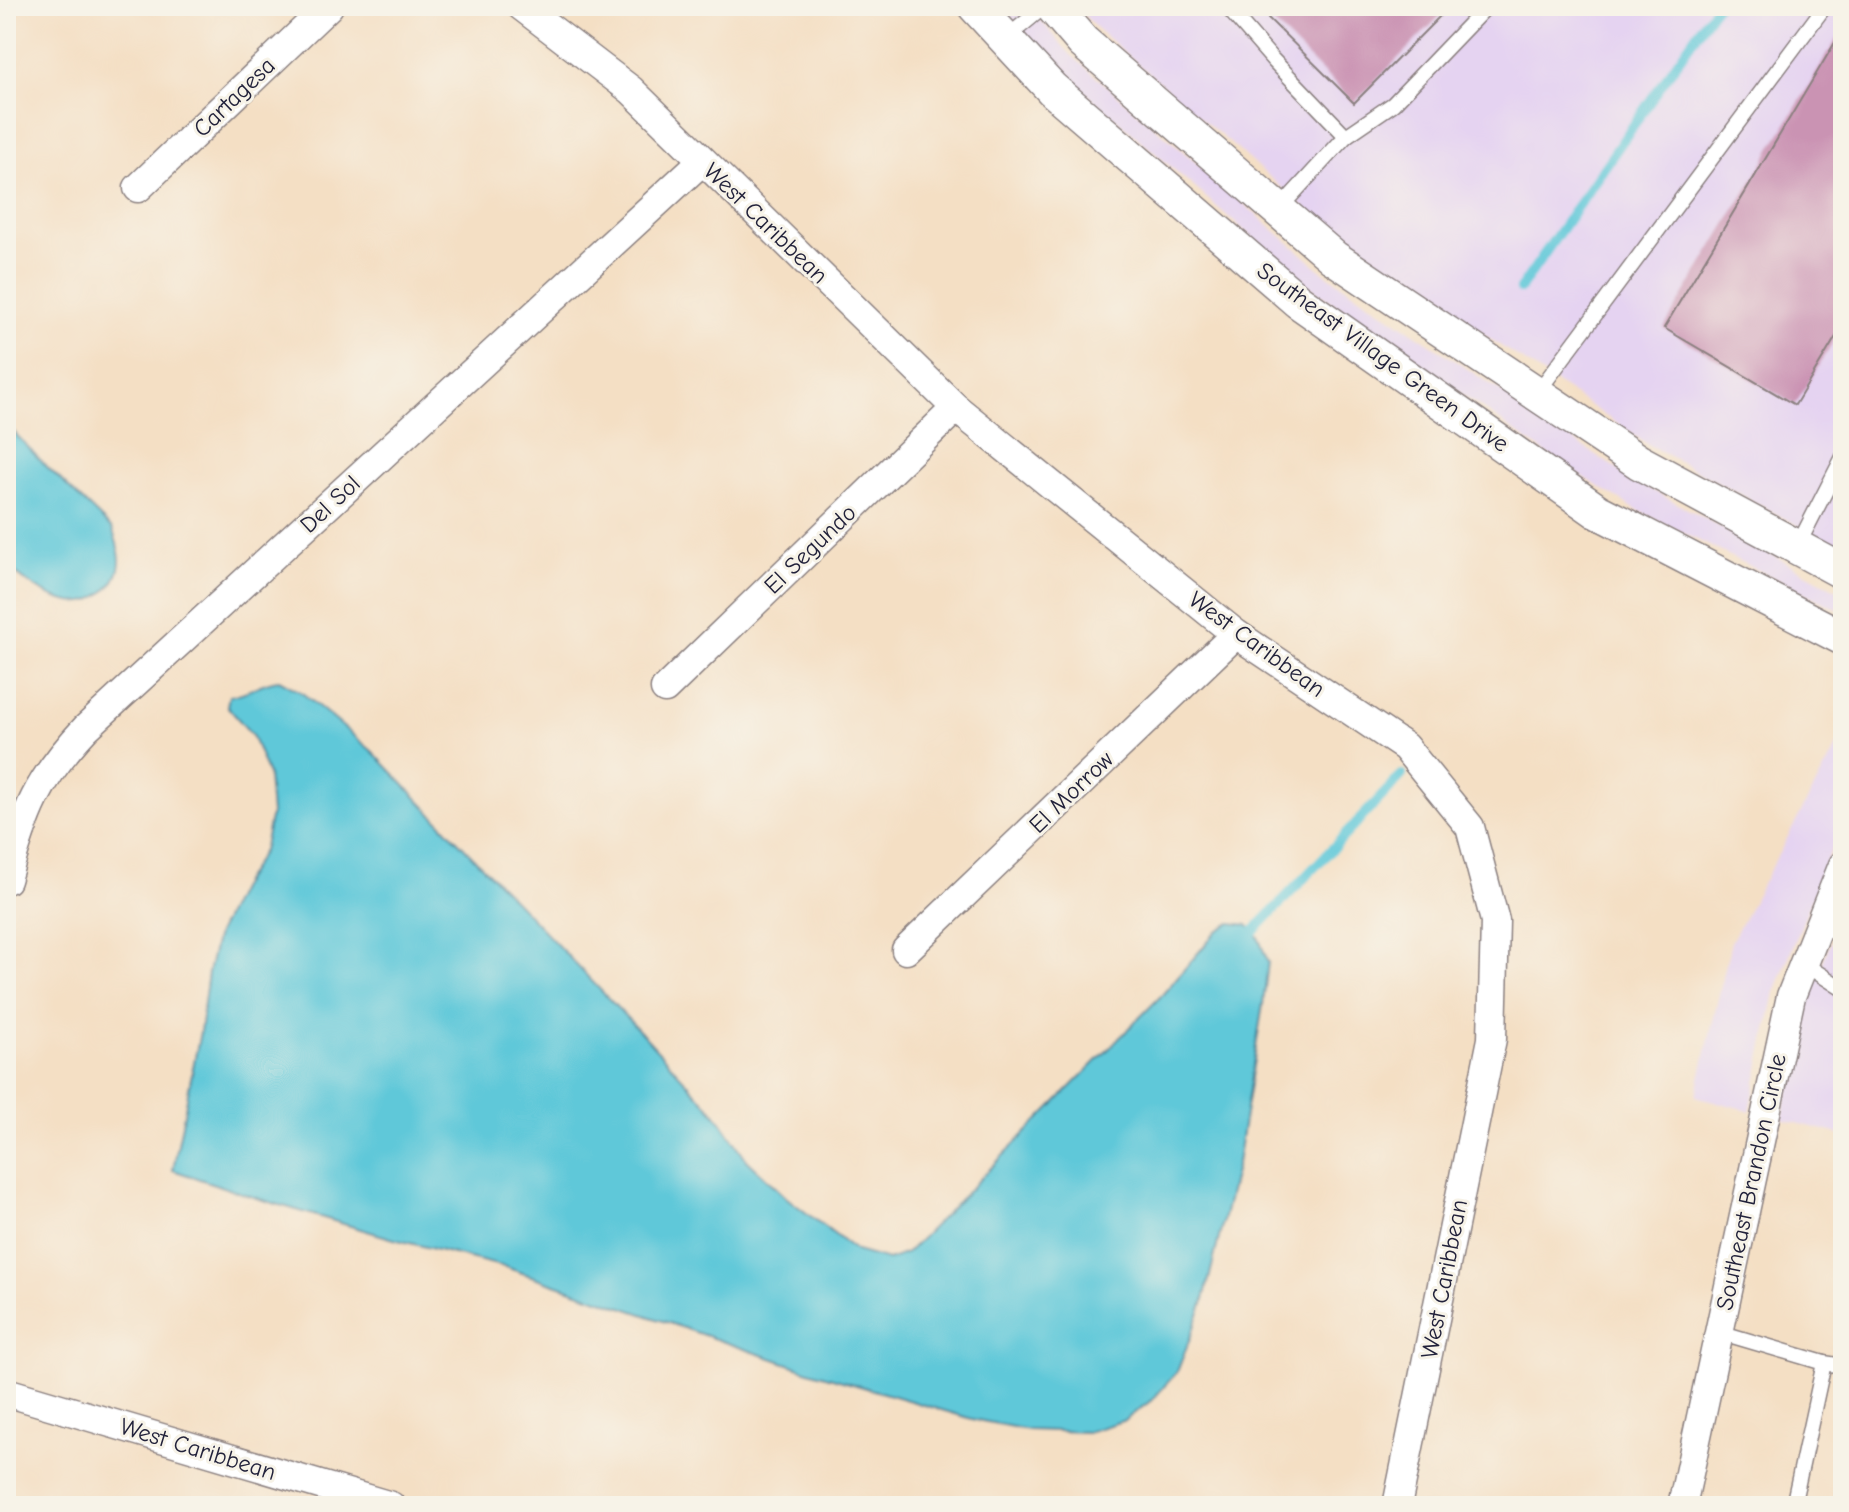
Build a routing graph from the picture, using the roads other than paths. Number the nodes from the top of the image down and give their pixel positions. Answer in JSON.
{"nodes":[{"id":1,"x":329,"y":6,"type":"edge"},
{"id":2,"x":521,"y":6,"type":"edge"},
{"id":3,"x":975,"y":6,"type":"edge"},
{"id":4,"x":1045,"y":6,"type":"edge"},
{"id":5,"x":1052,"y":6,"type":"edge"},
{"id":6,"x":1226,"y":6,"type":"edge"},
{"id":7,"x":1487,"y":6,"type":"edge"},
{"id":8,"x":1825,"y":6,"type":"edge"},
{"id":9,"x":1005,"y":39,"type":"junction"},
{"id":10,"x":1346,"y":136,"type":"junction"},
{"id":11,"x":702,"y":161,"type":"junction"},
{"id":12,"x":138,"y":188,"type":"dead end"},
{"id":13,"x":1278,"y":209,"type":"junction"},
{"id":14,"x":1537,"y":393,"type":"junction"},
{"id":15,"x":956,"y":408,"type":"junction"},
{"id":16,"x":1843,"y":457,"type":"edge"},
{"id":17,"x":1797,"y":547,"type":"junction"},
{"id":18,"x":1843,"y":572,"type":"edge"},
{"id":19,"x":1236,"y":634,"type":"junction"},
{"id":20,"x":1843,"y":638,"type":"edge"},
{"id":21,"x":665,"y":689,"type":"dead end"},
{"id":22,"x":1843,"y":865,"type":"edge"},
{"id":23,"x":6,"y":880,"type":"edge"},
{"id":24,"x":906,"y":950,"type":"dead end"},
{"id":25,"x":1804,"y":964,"type":"junction"},
{"id":26,"x":1843,"y":989,"type":"edge"},
{"id":27,"x":1719,"y":1332,"type":"junction"},
{"id":28,"x":1824,"y":1363,"type":"junction"},
{"id":29,"x":1843,"y":1366,"type":"edge"},
{"id":30,"x":6,"y":1392,"type":"edge"},
{"id":31,"x":391,"y":1506,"type":"edge"},
{"id":32,"x":1397,"y":1506,"type":"edge"},
{"id":33,"x":1682,"y":1506,"type":"edge"},
{"id":34,"x":1793,"y":1506,"type":"edge"}],
"edges":[{"from":1,"to":12,"type":"street","name":"Cartagesa"},
{"from":2,"to":11,"type":"street","name":"West Caribbean"},
{"from":3,"to":9,"type":"street","name":"Southeast Village Green Drive"},
{"from":4,"to":9,"type":"lane"},
{"from":5,"to":13,"type":"street"},
{"from":6,"to":10,"type":"lane"},
{"from":7,"to":10,"type":"lane"},
{"from":8,"to":14,"type":"lane"},
{"from":9,"to":20,"type":"street","name":"Southeast Village Green Drive"},
{"from":10,"to":13,"type":"lane"},
{"from":11,"to":15,"type":"street","name":"West Caribbean"},
{"from":11,"to":23,"type":"street","name":"Del Sol"},
{"from":13,"to":14,"type":"street"},
{"from":14,"to":17,"type":"street"},
{"from":15,"to":19,"type":"street","name":"West Caribbean"},
{"from":15,"to":21,"type":"street","name":"El Segundo"},
{"from":16,"to":17,"type":"lane"},
{"from":17,"to":18,"type":"street"},
{"from":19,"to":24,"type":"street","name":"El Morrow"},
{"from":19,"to":32,"type":"street","name":"West Caribbean"},
{"from":22,"to":25,"type":"street","name":"Southeast Brandon Circle"},
{"from":25,"to":26,"type":"lane"},
{"from":25,"to":27,"type":"street","name":"Southeast Brandon Circle"},
{"from":27,"to":28,"type":"lane"},
{"from":27,"to":33,"type":"street","name":"Southeast Brandon Circle"},
{"from":28,"to":29,"type":"lane"},
{"from":28,"to":34,"type":"lane"},
{"from":30,"to":31,"type":"street","name":"West Caribbean"}]}
